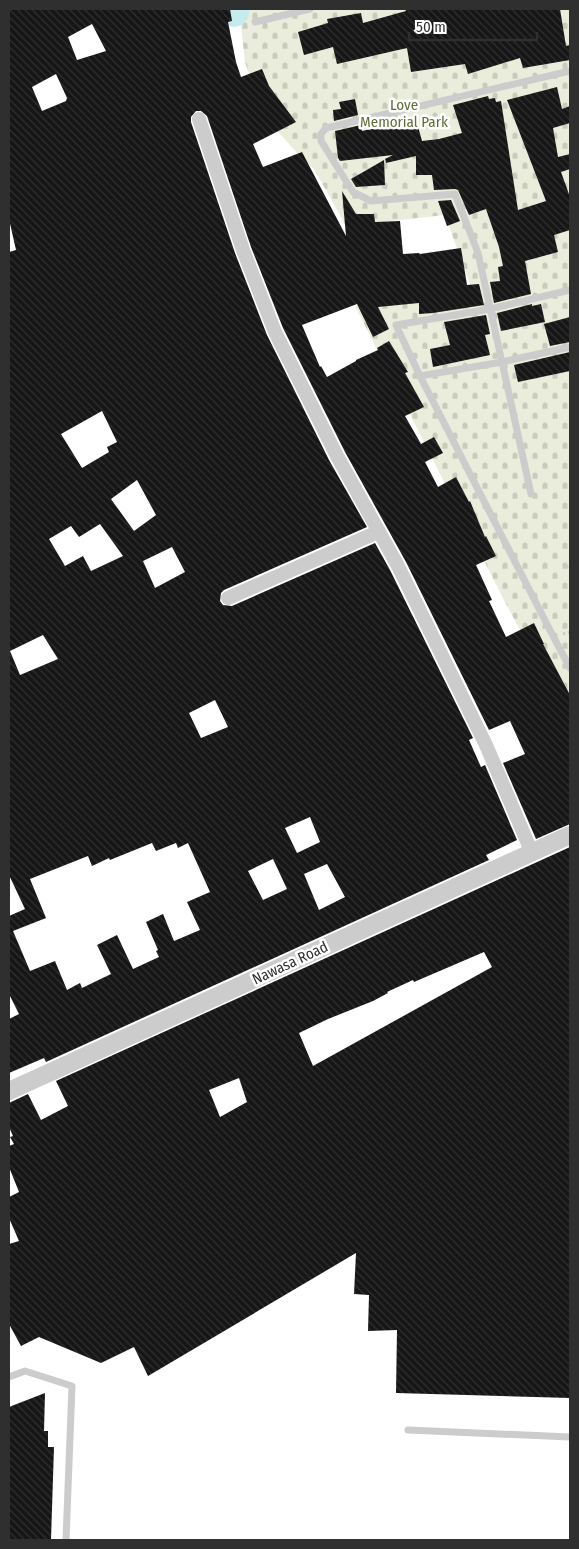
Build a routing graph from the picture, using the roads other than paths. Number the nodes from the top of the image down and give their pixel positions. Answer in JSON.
{"nodes":[{"id":1,"x":310,"y":9,"type":"edge"},
{"id":2,"x":255,"y":22,"type":"dead end"},
{"id":3,"x":570,"y":70,"type":"edge"},
{"id":4,"x":200,"y":119,"type":"dead end"},
{"id":5,"x":570,"y":290,"type":"edge"},
{"id":6,"x":490,"y":309,"type":"junction"},
{"id":7,"x":570,"y":347,"type":"edge"},
{"id":8,"x":502,"y":362,"type":"junction"},
{"id":9,"x":420,"y":376,"type":"junction"},
{"id":10,"x":531,"y":494,"type":"dead end"},
{"id":11,"x":378,"y":532,"type":"junction"},
{"id":12,"x":228,"y":598,"type":"dead end"},
{"id":13,"x":570,"y":668,"type":"edge"},
{"id":14,"x":570,"y":835,"type":"edge"},
{"id":15,"x":532,"y":853,"type":"junction"},
{"id":16,"x":9,"y":1091,"type":"edge"},
{"id":17,"x":9,"y":1377,"type":"edge"},
{"id":18,"x":408,"y":1430,"type":"dead end"},
{"id":19,"x":570,"y":1437,"type":"edge"},
{"id":20,"x":66,"y":1540,"type":"edge"}],
"edges":[{"from":1,"to":2,"type":"lane"},
{"from":3,"to":6,"type":"lane"},
{"from":4,"to":11,"type":"street"},
{"from":5,"to":6,"type":"lane"},
{"from":6,"to":8,"type":"lane"},
{"from":6,"to":9,"type":"lane"},
{"from":7,"to":8,"type":"lane"},
{"from":8,"to":9,"type":"lane"},
{"from":8,"to":10,"type":"lane"},
{"from":9,"to":13,"type":"lane"},
{"from":11,"to":12,"type":"street"},
{"from":11,"to":15,"type":"street"},
{"from":14,"to":15,"type":"street","name":"Nawasa Road"},
{"from":15,"to":16,"type":"street","name":"Nawasa Road"},
{"from":17,"to":20,"type":"lane"},
{"from":18,"to":19,"type":"lane"}]}
